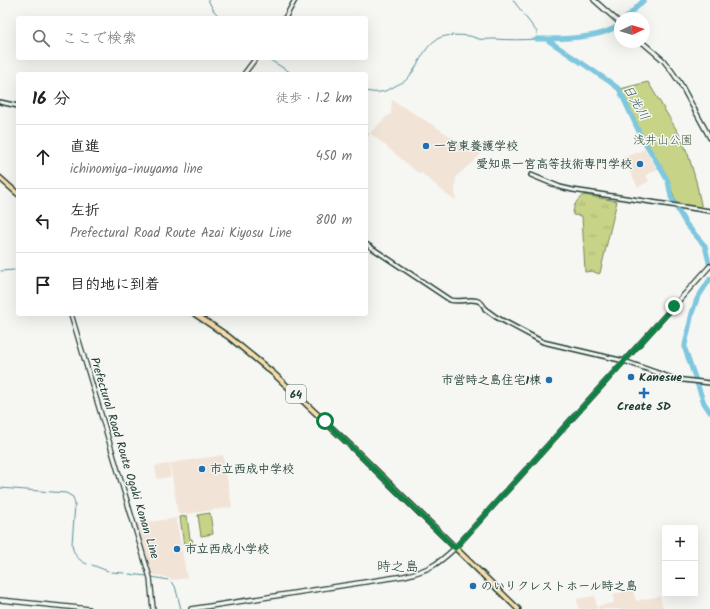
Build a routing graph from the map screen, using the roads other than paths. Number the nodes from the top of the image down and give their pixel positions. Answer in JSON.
{"nodes":[{"id":1,"x":295,"y":0,"type":"edge"},
{"id":2,"x":594,"y":0,"type":"edge"},
{"id":3,"x":286,"y":16,"type":"edge"},
{"id":4,"x":614,"y":18,"type":"edge"},
{"id":5,"x":649,"y":48,"type":"edge"},
{"id":6,"x":254,"y":60,"type":"edge"},
{"id":7,"x":246,"y":72,"type":"edge"},
{"id":8,"x":0,"y":102,"type":"edge"},
{"id":9,"x":16,"y":106,"type":"edge"},
{"id":10,"x":710,"y":138,"type":"edge"},
{"id":11,"x":531,"y":175,"type":"dead end"},
{"id":12,"x":0,"y":178,"type":"edge"},
{"id":13,"x":16,"y":192,"type":"edge"},
{"id":14,"x":710,"y":211,"type":"edge"},
{"id":15,"x":368,"y":245,"type":"edge"},
{"id":16,"x":709,"y":267,"type":"edge"},
{"id":17,"x":72,"y":316,"type":"edge"},
{"id":18,"x":198,"y":316,"type":"edge"},
{"id":19,"x":624,"y":361,"type":"junction"},
{"id":20,"x":710,"y":383,"type":"edge"},
{"id":21,"x":455,"y":548,"type":"junction"},
{"id":22,"x":0,"y":600,"type":"edge"},
{"id":23,"x":90,"y":609,"type":"edge"},
{"id":24,"x":153,"y":609,"type":"edge"},
{"id":25,"x":191,"y":609,"type":"edge"},
{"id":26,"x":518,"y":609,"type":"edge"}],
"edges":[{"from":1,"to":3,"type":"main road"},
{"from":2,"to":4,"type":"main road"},
{"from":5,"to":10,"type":"main road"},
{"from":6,"to":7,"type":"main road"},
{"from":8,"to":9,"type":"street"},
{"from":11,"to":14,"type":"street"},
{"from":12,"to":13,"type":"main road"},
{"from":15,"to":19,"type":"street"},
{"from":16,"to":19,"type":"main road"},
{"from":17,"to":24,"type":"main road","name":"Prefectural Road Route Ogaki Konan Line"},
{"from":18,"to":21,"type":"main road","number":"64"},
{"from":19,"to":20,"type":"street"},
{"from":19,"to":21,"type":"main road"},
{"from":21,"to":25,"type":"main road"},
{"from":21,"to":26,"type":"main road","number":"64"},
{"from":22,"to":23,"type":"main road"}]}
